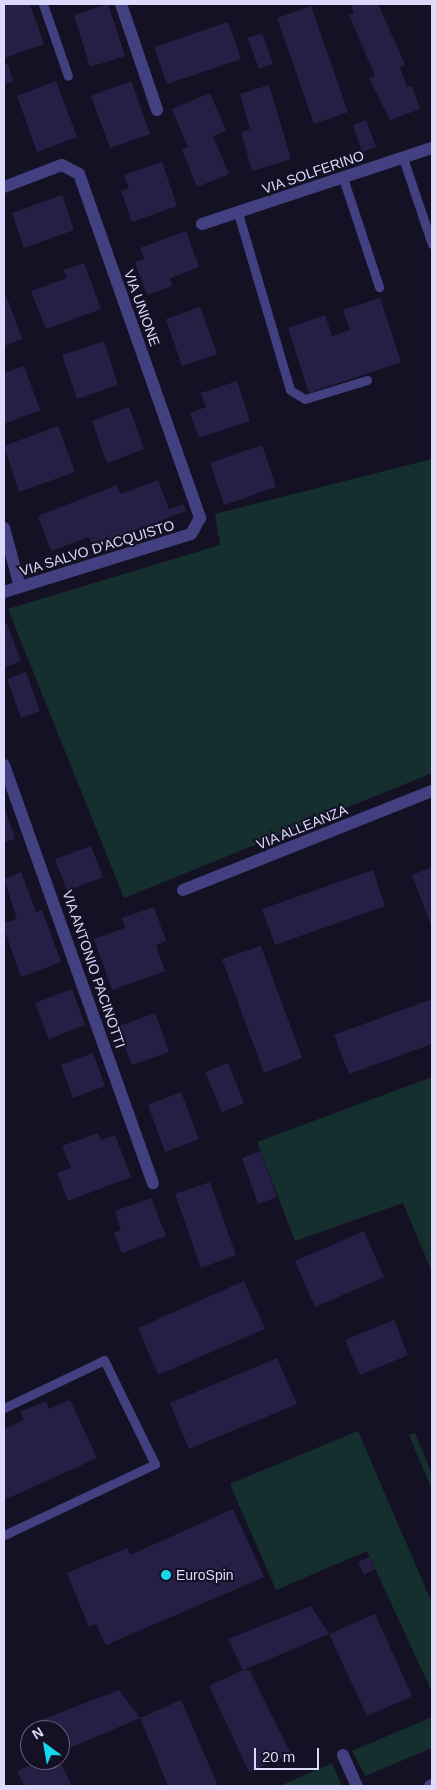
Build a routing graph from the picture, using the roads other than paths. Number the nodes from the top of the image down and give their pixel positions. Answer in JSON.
{"nodes":[{"id":1,"x":43,"y":4,"type":"edge"},
{"id":2,"x":121,"y":4,"type":"edge"},
{"id":3,"x":68,"y":76,"type":"dead end"},
{"id":4,"x":157,"y":110,"type":"dead end"},
{"id":5,"x":432,"y":148,"type":"edge"},
{"id":6,"x":403,"y":158,"type":"junction"},
{"id":7,"x":343,"y":178,"type":"junction"},
{"id":8,"x":4,"y":187,"type":"edge"},
{"id":9,"x":238,"y":213,"type":"junction"},
{"id":10,"x":202,"y":224,"type":"dead end"},
{"id":11,"x":432,"y":244,"type":"edge"},
{"id":12,"x":379,"y":287,"type":"dead end"},
{"id":13,"x":367,"y":380,"type":"dead end"},
{"id":14,"x":4,"y":528,"type":"edge"},
{"id":15,"x":197,"y":529,"type":"joint"},
{"id":16,"x":20,"y":587,"type":"junction"},
{"id":17,"x":4,"y":592,"type":"edge"},
{"id":18,"x":4,"y":765,"type":"edge"},
{"id":19,"x":432,"y":791,"type":"edge"},
{"id":20,"x":183,"y":890,"type":"dead end"},
{"id":21,"x":153,"y":1183,"type":"dead end"},
{"id":22,"x":4,"y":1408,"type":"edge"},
{"id":23,"x":4,"y":1535,"type":"edge"},
{"id":24,"x":343,"y":1756,"type":"dead end"},
{"id":25,"x":357,"y":1786,"type":"edge"}],
"edges":[{"from":1,"to":3,"type":"lane"},
{"from":2,"to":4,"type":"street"},
{"from":5,"to":6,"type":"street","name":"VIA SOLFERINO"},
{"from":6,"to":7,"type":"street","name":"VIA SOLFERINO"},
{"from":6,"to":11,"type":"lane"},
{"from":7,"to":9,"type":"street","name":"VIA SOLFERINO"},
{"from":7,"to":12,"type":"lane"},
{"from":8,"to":15,"type":"street","name":"VIA UNIONE"},
{"from":9,"to":10,"type":"street","name":"VIA SOLFERINO"},
{"from":9,"to":13,"type":"lane"},
{"from":14,"to":16,"type":"street"},
{"from":15,"to":16,"type":"street","name":"VIA SALVO D'ACQUISTO"},
{"from":16,"to":17,"type":"street","name":"VIA SALVO D'ACQUISTO"},
{"from":18,"to":21,"type":"street","name":"VIA ANTONIO PACINOTTI"},
{"from":19,"to":20,"type":"street","name":"VIA ALLEANZA"},
{"from":22,"to":23,"type":"lane"},
{"from":24,"to":25,"type":"street"}]}
